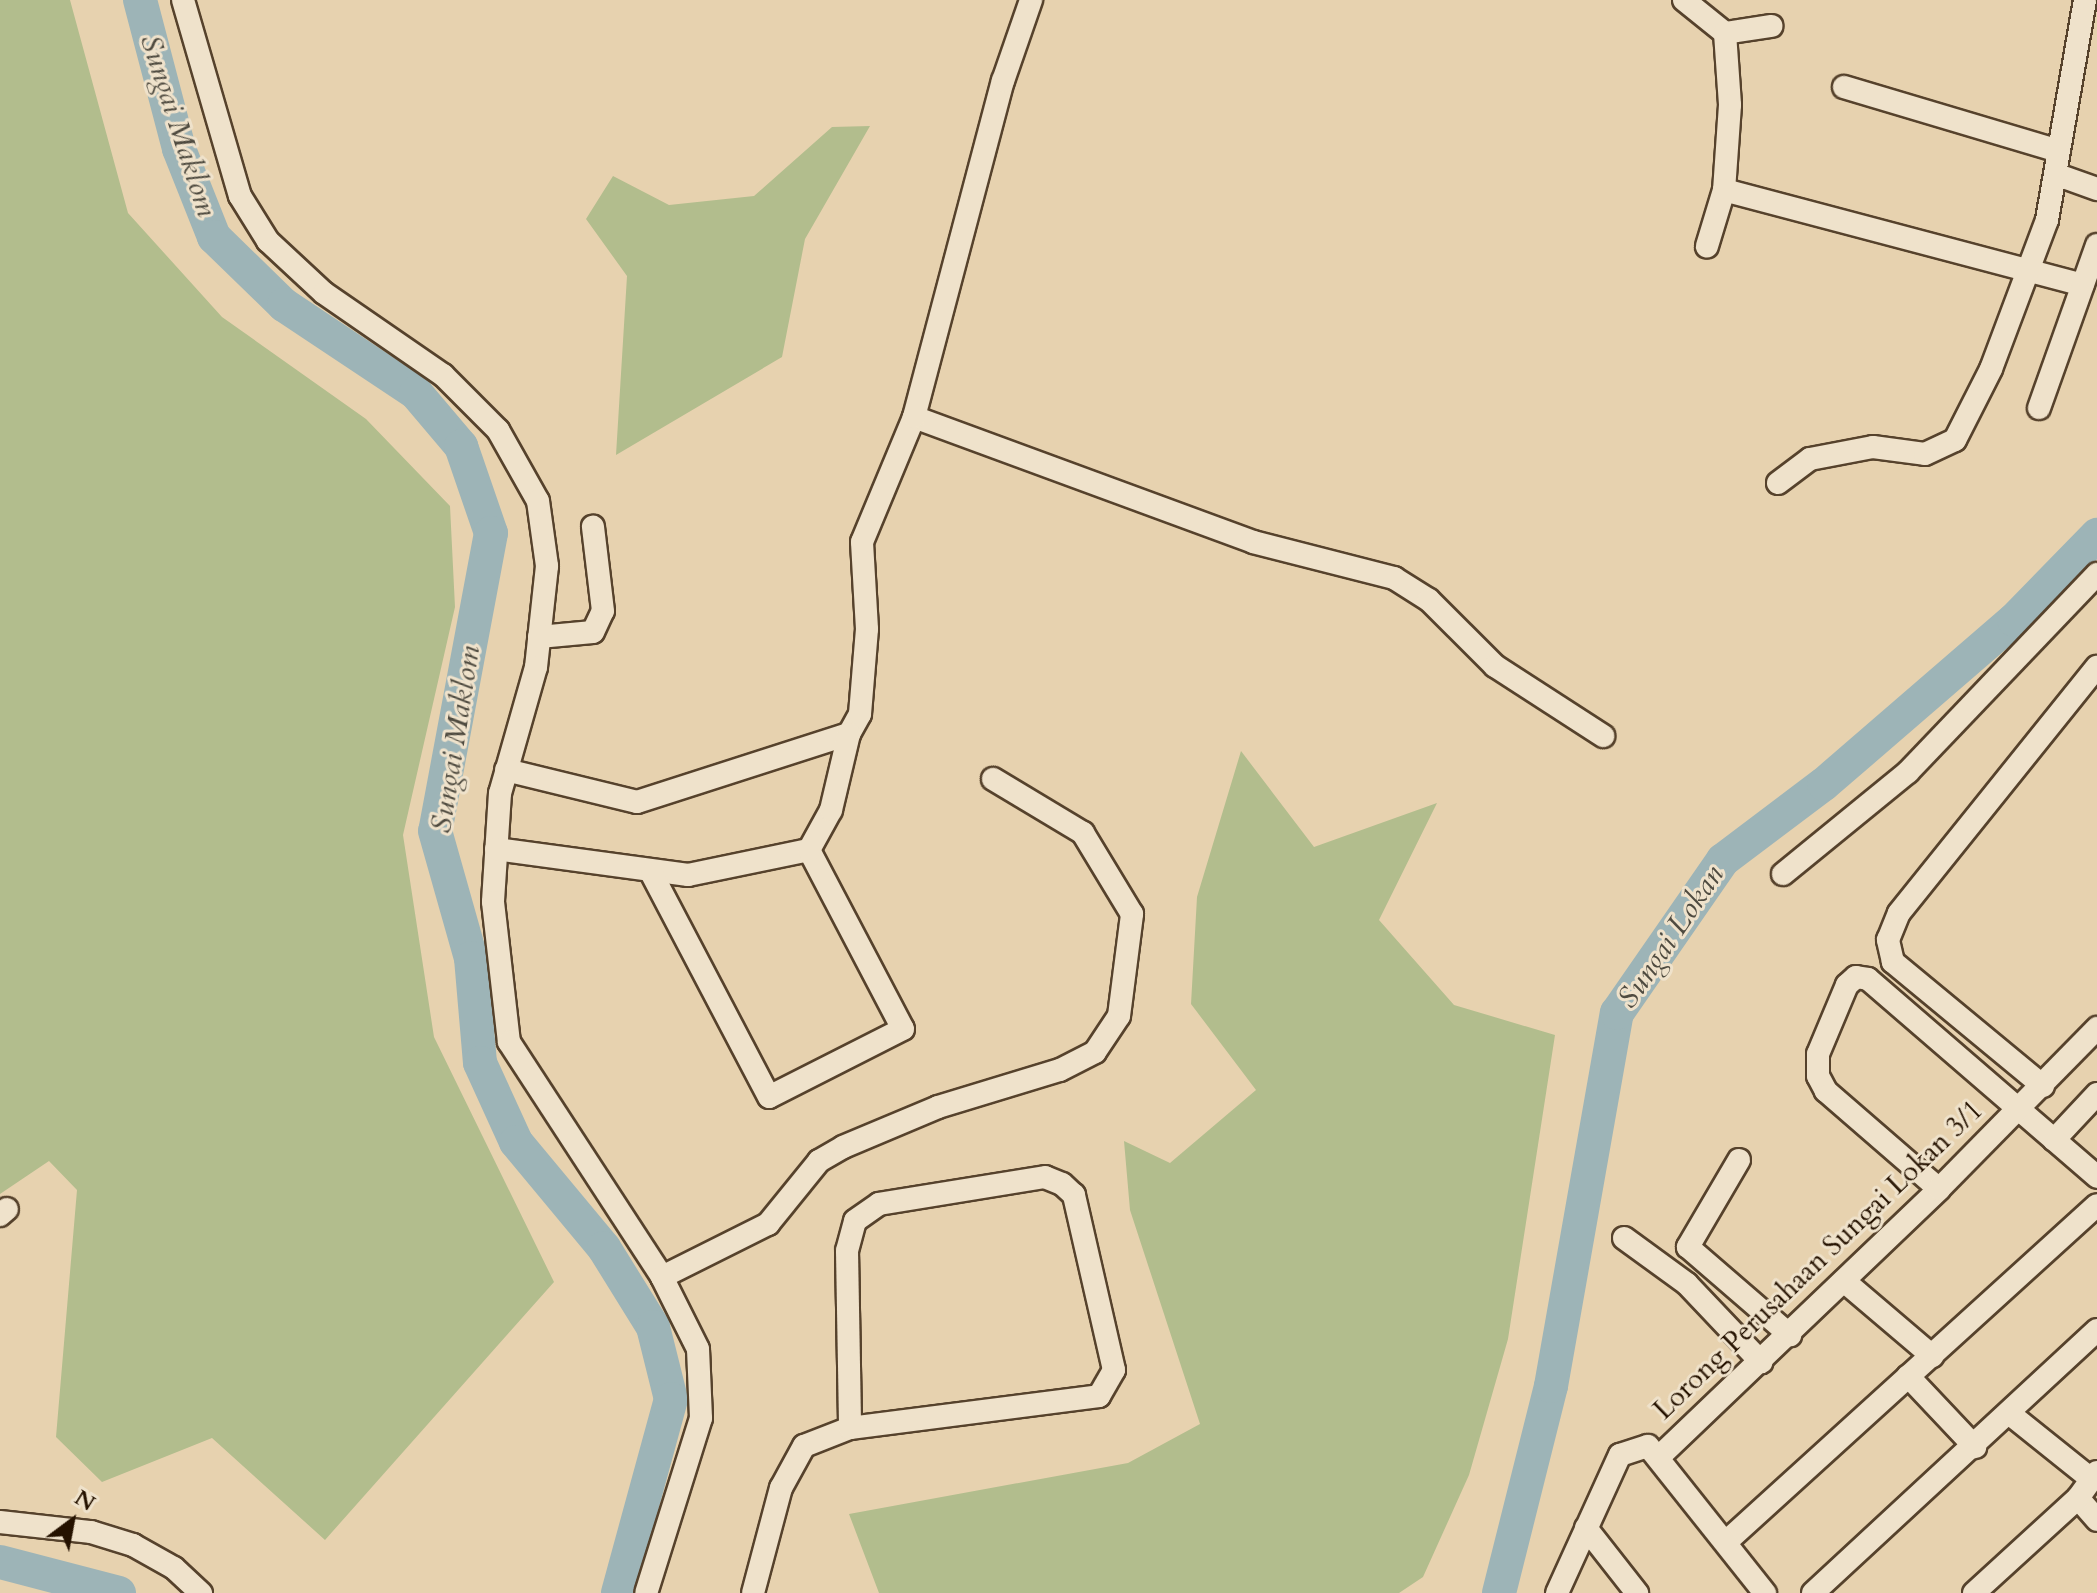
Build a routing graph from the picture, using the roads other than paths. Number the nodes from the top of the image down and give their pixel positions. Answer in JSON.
{"nodes":[{"id":1,"x":183,"y":0,"type":"edge"},
{"id":2,"x":1684,"y":0,"type":"edge"},
{"id":3,"x":2085,"y":0,"type":"edge"},
{"id":4,"x":1023,"y":5,"type":"edge"},
{"id":5,"x":1771,"y":26,"type":"dead end"},
{"id":6,"x":1725,"y":33,"type":"junction"},
{"id":7,"x":1844,"y":87,"type":"dead end"},
{"id":8,"x":2059,"y":151,"type":"junction"},
{"id":9,"x":2055,"y":174,"type":"junction"},
{"id":10,"x":2097,"y":189,"type":"edge"},
{"id":11,"x":1724,"y":190,"type":"junction"},
{"id":12,"x":2097,"y":245,"type":"edge"},
{"id":13,"x":1707,"y":246,"type":"dead end"},
{"id":14,"x":2030,"y":271,"type":"junction"},
{"id":15,"x":2083,"y":285,"type":"junction"},
{"id":16,"x":2039,"y":408,"type":"dead end"},
{"id":17,"x":914,"y":417,"type":"junction"},
{"id":18,"x":1778,"y":483,"type":"dead end"},
{"id":19,"x":593,"y":527,"type":"dead end"},
{"id":20,"x":2097,"y":574,"type":"edge"},
{"id":21,"x":539,"y":637,"type":"junction"},
{"id":22,"x":2097,"y":667,"type":"edge"},
{"id":23,"x":849,"y":734,"type":"junction"},
{"id":24,"x":1603,"y":736,"type":"dead end"},
{"id":25,"x":506,"y":770,"type":"junction"},
{"id":26,"x":993,"y":779,"type":"dead end"},
{"id":27,"x":496,"y":849,"type":"junction"},
{"id":28,"x":809,"y":850,"type":"junction"},
{"id":29,"x":652,"y":874,"type":"junction"},
{"id":30,"x":1783,"y":874,"type":"dead end"},
{"id":31,"x":2097,"y":1028,"type":"edge"},
{"id":32,"x":2043,"y":1086,"type":"junction"},
{"id":33,"x":2097,"y":1094,"type":"edge"},
{"id":34,"x":2017,"y":1108,"type":"junction"},
{"id":35,"x":2054,"y":1140,"type":"junction"},
{"id":36,"x":1739,"y":1160,"type":"dead end"},
{"id":37,"x":2097,"y":1177,"type":"edge"},
{"id":38,"x":1939,"y":1189,"type":"junction"},
{"id":39,"x":2097,"y":1205,"type":"edge"},
{"id":40,"x":1624,"y":1238,"type":"dead end"},
{"id":41,"x":662,"y":1277,"type":"junction"},
{"id":42,"x":1844,"y":1281,"type":"junction"},
{"id":43,"x":2097,"y":1330,"type":"edge"},
{"id":44,"x":1790,"y":1335,"type":"junction"},
{"id":45,"x":1932,"y":1356,"type":"junction"},
{"id":46,"x":1761,"y":1362,"type":"junction"},
{"id":47,"x":1908,"y":1376,"type":"junction"},
{"id":48,"x":2010,"y":1414,"type":"junction"},
{"id":49,"x":850,"y":1428,"type":"junction"},
{"id":50,"x":1975,"y":1447,"type":"junction"},
{"id":51,"x":1661,"y":1455,"type":"junction"},
{"id":52,"x":2094,"y":1475,"type":"edge"},
{"id":53,"x":2078,"y":1498,"type":"junction"},
{"id":54,"x":2097,"y":1520,"type":"edge"},
{"id":55,"x":0,"y":1522,"type":"edge"},
{"id":56,"x":1586,"y":1528,"type":"junction"},
{"id":57,"x":1726,"y":1542,"type":"junction"},
{"id":58,"x":201,"y":1593,"type":"edge"},
{"id":59,"x":646,"y":1593,"type":"edge"},
{"id":60,"x":753,"y":1593,"type":"edge"},
{"id":61,"x":1557,"y":1593,"type":"edge"},
{"id":62,"x":1637,"y":1593,"type":"edge"},
{"id":63,"x":1765,"y":1593,"type":"edge"},
{"id":64,"x":1813,"y":1593,"type":"edge"},
{"id":65,"x":1974,"y":1593,"type":"edge"}],
"edges":[{"from":1,"to":21,"type":"street"},
{"from":2,"to":6,"type":"street"},
{"from":3,"to":8,"type":"street"},
{"from":4,"to":17,"type":"street"},
{"from":5,"to":6,"type":"street"},
{"from":6,"to":11,"type":"street"},
{"from":7,"to":8,"type":"street"},
{"from":8,"to":9,"type":"street"},
{"from":9,"to":10,"type":"street"},
{"from":9,"to":14,"type":"street"},
{"from":11,"to":13,"type":"street"},
{"from":11,"to":14,"type":"street"},
{"from":12,"to":15,"type":"street"},
{"from":14,"to":15,"type":"street"},
{"from":14,"to":18,"type":"street"},
{"from":15,"to":16,"type":"street"},
{"from":17,"to":23,"type":"street"},
{"from":17,"to":24,"type":"street"},
{"from":19,"to":21,"type":"street"},
{"from":20,"to":30,"type":"street"},
{"from":21,"to":25,"type":"street"},
{"from":22,"to":32,"type":"street"},
{"from":23,"to":25,"type":"street"},
{"from":23,"to":28,"type":"street"},
{"from":25,"to":27,"type":"street"},
{"from":26,"to":41,"type":"street"},
{"from":27,"to":29,"type":"street"},
{"from":27,"to":41,"type":"street"},
{"from":28,"to":29,"type":"street"},
{"from":28,"to":29,"type":"street"},
{"from":31,"to":32,"type":"street","name":"Lorong Perusahaan Sungai Lokan 3/1"},
{"from":32,"to":34,"type":"street","name":"Lorong Perusahaan Sungai Lokan 3/1"},
{"from":33,"to":35,"type":"street"},
{"from":34,"to":35,"type":"street"},
{"from":34,"to":38,"type":"street","name":"Lorong Perusahaan Sungai Lokan 3/1"},
{"from":34,"to":38,"type":"street"},
{"from":35,"to":37,"type":"street"},
{"from":36,"to":44,"type":"street"},
{"from":38,"to":42,"type":"street","name":"Lorong Perusahaan Sungai Lokan 3/1"},
{"from":39,"to":45,"type":"street"},
{"from":40,"to":46,"type":"street"},
{"from":41,"to":59,"type":"street"},
{"from":42,"to":44,"type":"street","name":"Lorong Perusahaan Sungai Lokan 3/1"},
{"from":42,"to":45,"type":"street"},
{"from":43,"to":48,"type":"street"},
{"from":44,"to":46,"type":"street","name":"Lorong Perusahaan Sungai Lokan 3/1"},
{"from":45,"to":47,"type":"street"},
{"from":46,"to":51,"type":"street","name":"Lorong Perusahaan Sungai Lokan 3/1"},
{"from":47,"to":50,"type":"street"},
{"from":47,"to":57,"type":"street"},
{"from":48,"to":50,"type":"street"},
{"from":48,"to":52,"type":"street"},
{"from":49,"to":49,"type":"street"},
{"from":49,"to":60,"type":"street"},
{"from":50,"to":64,"type":"street"},
{"from":51,"to":56,"type":"street"},
{"from":51,"to":57,"type":"street"},
{"from":52,"to":53,"type":"street"},
{"from":53,"to":54,"type":"street"},
{"from":53,"to":65,"type":"street"},
{"from":55,"to":58,"type":"street"},
{"from":56,"to":61,"type":"street"},
{"from":56,"to":62,"type":"street"},
{"from":57,"to":63,"type":"street"}]}
